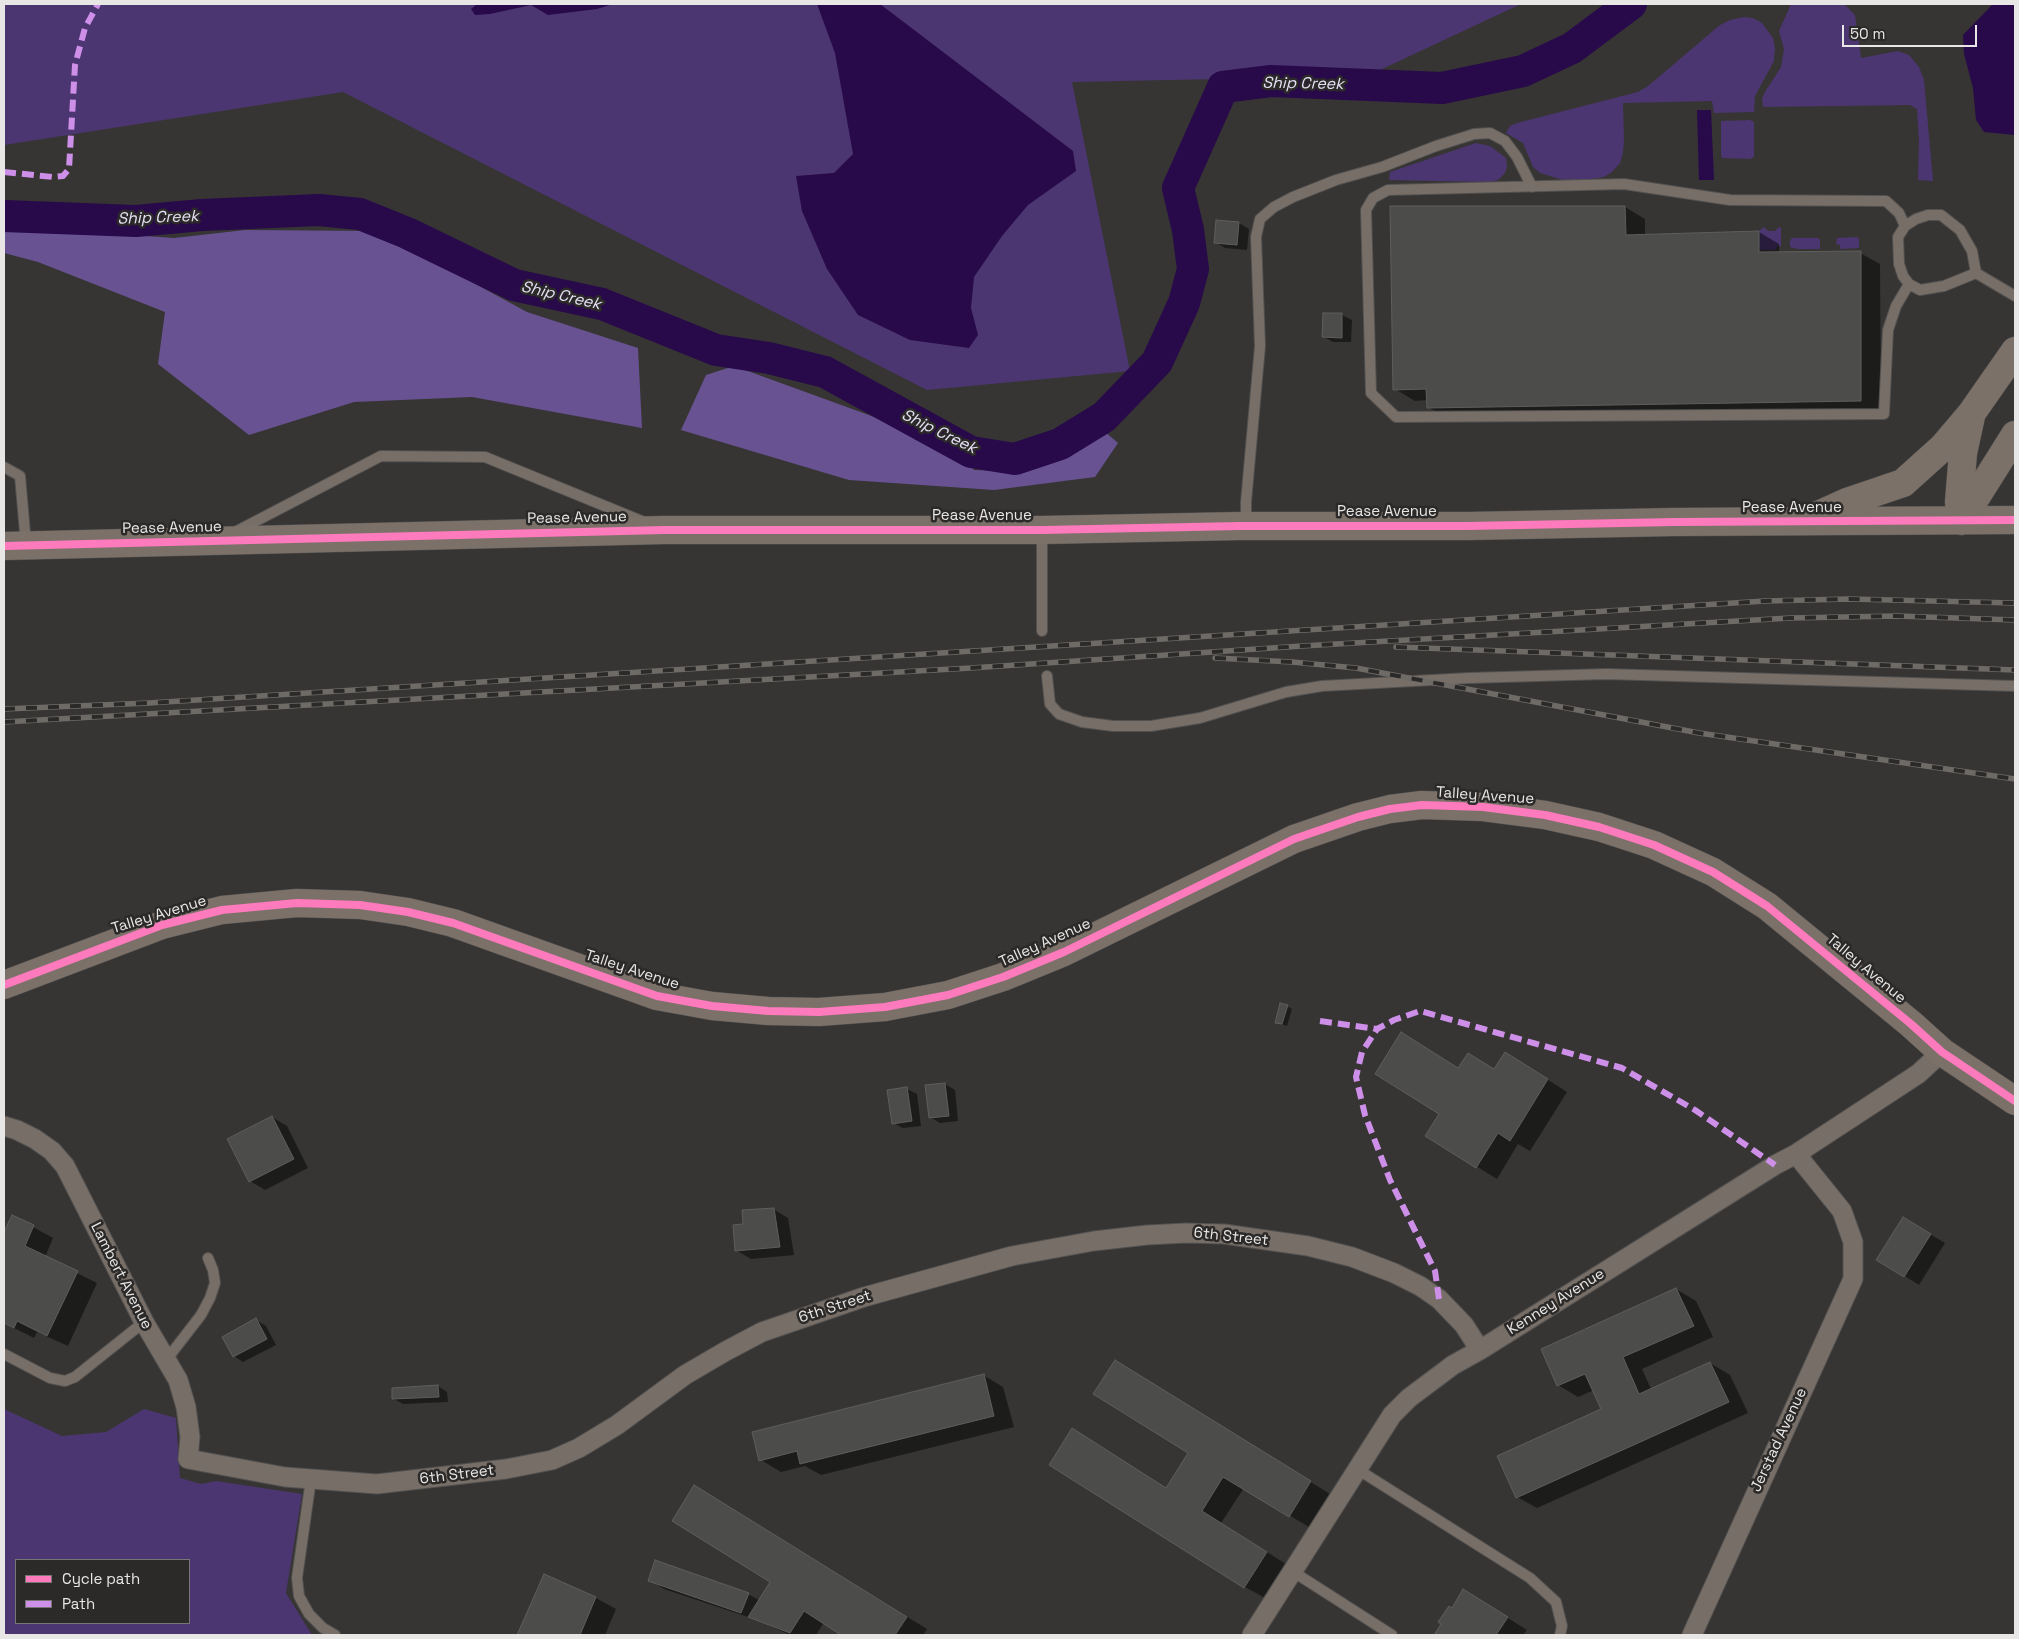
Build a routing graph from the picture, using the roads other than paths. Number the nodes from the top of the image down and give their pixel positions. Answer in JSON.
{"nodes":[{"id":1,"x":1532,"y":187,"type":"junction"},
{"id":2,"x":1906,"y":226,"type":"junction"},
{"id":3,"x":1976,"y":274,"type":"junction"},
{"id":4,"x":1909,"y":284,"type":"junction"},
{"id":5,"x":2015,"y":296,"type":"edge"},
{"id":6,"x":2015,"y":351,"type":"edge"},
{"id":7,"x":1972,"y":414,"type":"junction"},
{"id":8,"x":2015,"y":435,"type":"edge"},
{"id":9,"x":4,"y":467,"type":"edge"},
{"id":10,"x":2015,"y":520,"type":"edge"},
{"id":11,"x":1803,"y":521,"type":"junction"},
{"id":12,"x":1961,"y":521,"type":"junction"},
{"id":13,"x":1246,"y":526,"type":"junction"},
{"id":14,"x":664,"y":530,"type":"junction"},
{"id":15,"x":1042,"y":530,"type":"junction"},
{"id":16,"x":220,"y":540,"type":"junction"},
{"id":17,"x":15,"y":546,"type":"edge"},
{"id":18,"x":1042,"y":631,"type":"dead end"},
{"id":19,"x":1047,"y":676,"type":"dead end"},
{"id":20,"x":2015,"y":686,"type":"edge"},
{"id":21,"x":4,"y":985,"type":"edge"},
{"id":22,"x":1942,"y":1052,"type":"junction"},
{"id":23,"x":2015,"y":1101,"type":"edge"},
{"id":24,"x":4,"y":1126,"type":"edge"},
{"id":25,"x":1796,"y":1154,"type":"junction"},
{"id":26,"x":208,"y":1258,"type":"dead end"},
{"id":27,"x":144,"y":1322,"type":"junction"},
{"id":28,"x":1480,"y":1350,"type":"junction"},
{"id":29,"x":4,"y":1354,"type":"edge"},
{"id":30,"x":167,"y":1359,"type":"junction"},
{"id":31,"x":188,"y":1459,"type":"joint"},
{"id":32,"x":1357,"y":1469,"type":"junction"},
{"id":33,"x":311,"y":1479,"type":"junction"},
{"id":34,"x":1292,"y":1571,"type":"junction"},
{"id":35,"x":335,"y":1635,"type":"edge"},
{"id":36,"x":1252,"y":1635,"type":"edge"},
{"id":37,"x":1392,"y":1635,"type":"edge"},
{"id":38,"x":1560,"y":1635,"type":"edge"},
{"id":39,"x":1692,"y":1635,"type":"edge"}],
"edges":[{"from":1,"to":2,"type":"lane"},
{"from":1,"to":4,"type":"lane"},
{"from":1,"to":13,"type":"lane"},
{"from":2,"to":3,"type":"lane"},
{"from":2,"to":4,"type":"lane"},
{"from":3,"to":4,"type":"lane"},
{"from":3,"to":5,"type":"lane"},
{"from":6,"to":7,"type":"street"},
{"from":7,"to":11,"type":"street"},
{"from":7,"to":12,"type":"street"},
{"from":8,"to":12,"type":"street"},
{"from":9,"to":17,"type":"lane"},
{"from":10,"to":12,"type":"street","name":"Pease Avenue"},
{"from":11,"to":12,"type":"street","name":"Pease Avenue"},
{"from":11,"to":13,"type":"street","name":"Pease Avenue"},
{"from":13,"to":15,"type":"street","name":"Pease Avenue"},
{"from":14,"to":15,"type":"street","name":"Pease Avenue"},
{"from":14,"to":16,"type":"street","name":"Pease Avenue"},
{"from":14,"to":16,"type":"lane"},
{"from":15,"to":18,"type":"lane"},
{"from":16,"to":17,"type":"street","name":"Pease Avenue"},
{"from":19,"to":20,"type":"lane"},
{"from":21,"to":22,"type":"street","name":"Talley Avenue"},
{"from":22,"to":23,"type":"street","name":"Talley Avenue"},
{"from":22,"to":25,"type":"street","name":"Kenney Avenue"},
{"from":24,"to":27,"type":"street","name":"Lambert Avenue"},
{"from":25,"to":28,"type":"street","name":"Kenney Avenue"},
{"from":25,"to":39,"type":"street","name":"Jerstad Avenue"},
{"from":26,"to":30,"type":"lane"},
{"from":27,"to":29,"type":"lane"},
{"from":27,"to":30,"type":"street","name":"Lambert Avenue"},
{"from":28,"to":32,"type":"street","name":"Kenney Avenue"},
{"from":28,"to":33,"type":"street","name":"6th Street"},
{"from":30,"to":31,"type":"street","name":"Lambert Avenue"},
{"from":31,"to":33,"type":"street","name":"6th Street"},
{"from":32,"to":34,"type":"street","name":"Kenney Avenue"},
{"from":32,"to":38,"type":"lane"},
{"from":33,"to":35,"type":"lane"},
{"from":34,"to":36,"type":"street","name":"Kenney Avenue"},
{"from":34,"to":37,"type":"lane"}]}
